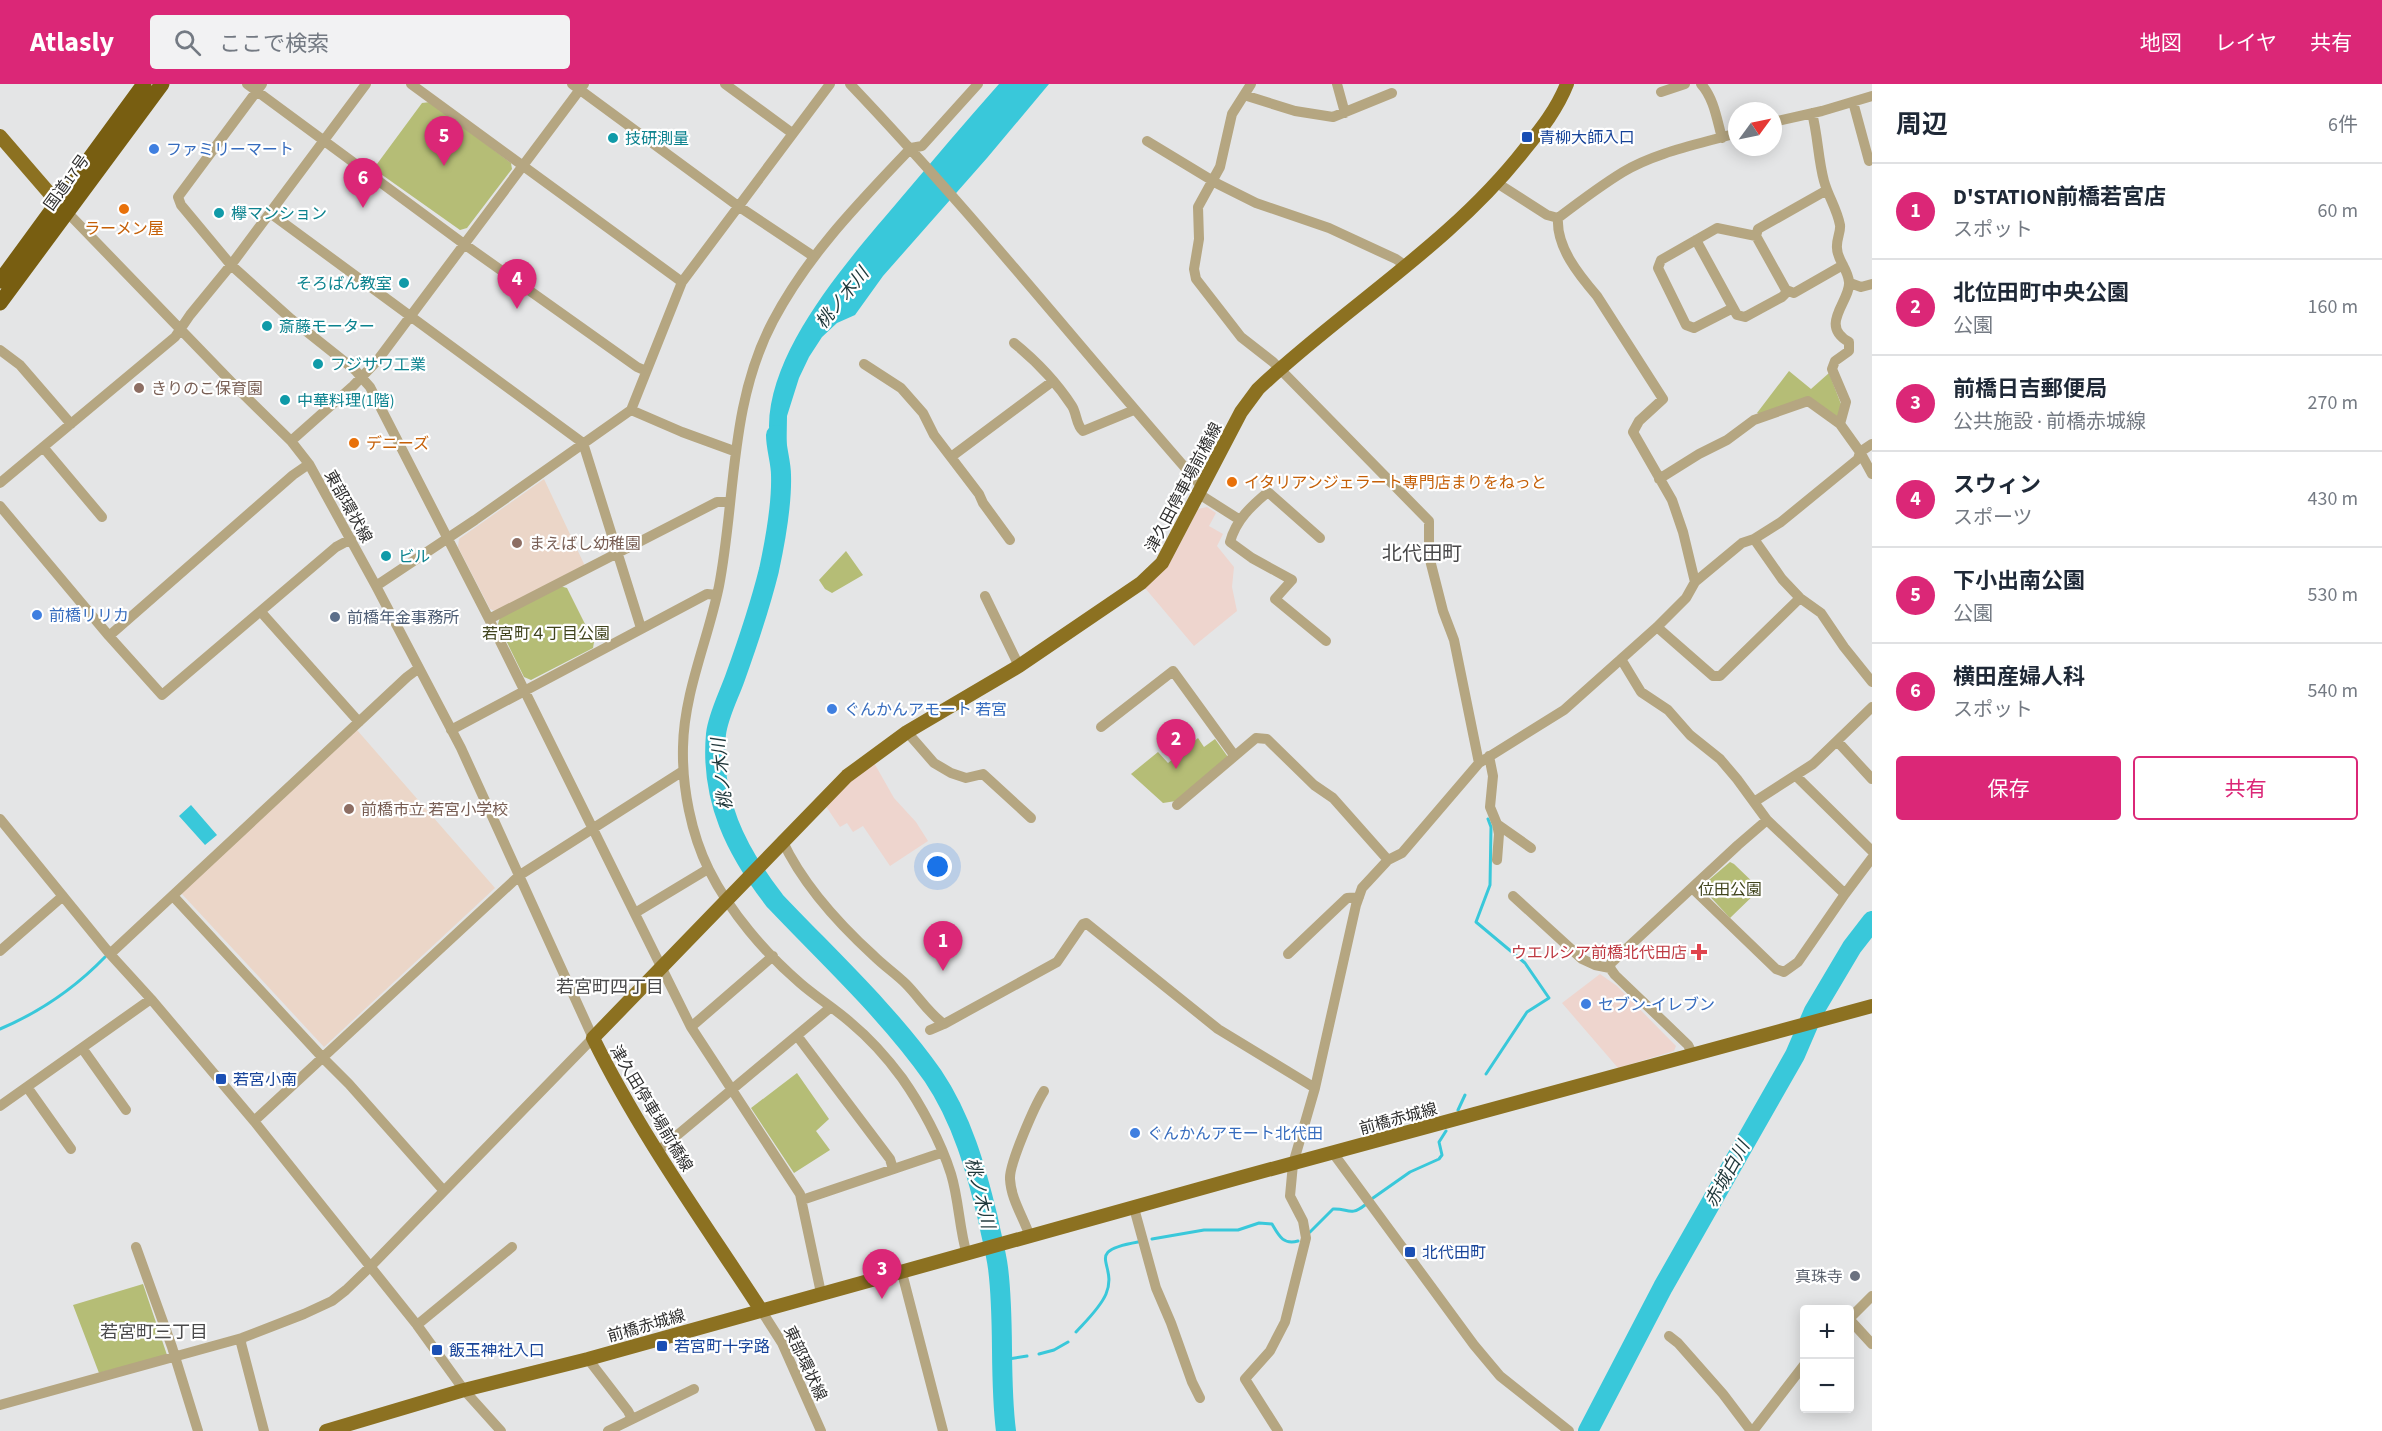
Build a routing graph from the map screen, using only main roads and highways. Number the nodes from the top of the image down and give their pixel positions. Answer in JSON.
{"nodes":[{"id":1,"x":144,"y":84,"type":"edge"},
{"id":2,"x":162,"y":84,"type":"edge"},
{"id":3,"x":1567,"y":84,"type":"edge"},
{"id":4,"x":0,"y":136,"type":"edge"},
{"id":5,"x":61,"y":207,"type":"junction"},
{"id":6,"x":0,"y":280,"type":"edge"},
{"id":7,"x":0,"y":303,"type":"edge"},
{"id":8,"x":1872,"y":1006,"type":"edge"},
{"id":9,"x":761,"y":1310,"type":"junction"},
{"id":10,"x":326,"y":1431,"type":"edge"}],
"edges":[{"from":1,"to":5,"type":"highway","name":"国道17号"},
{"from":2,"to":5,"type":"highway","name":"国道17号"},
{"from":3,"to":9,"type":"main road","name":"津久田停車場前橋線"},
{"from":4,"to":5,"type":"main road"},
{"from":5,"to":6,"type":"highway","name":"国道17号"},
{"from":5,"to":7,"type":"highway","name":"国道17号"},
{"from":8,"to":9,"type":"main road","name":"前橋赤城線"},
{"from":9,"to":10,"type":"main road","name":"前橋赤城線"}]}
